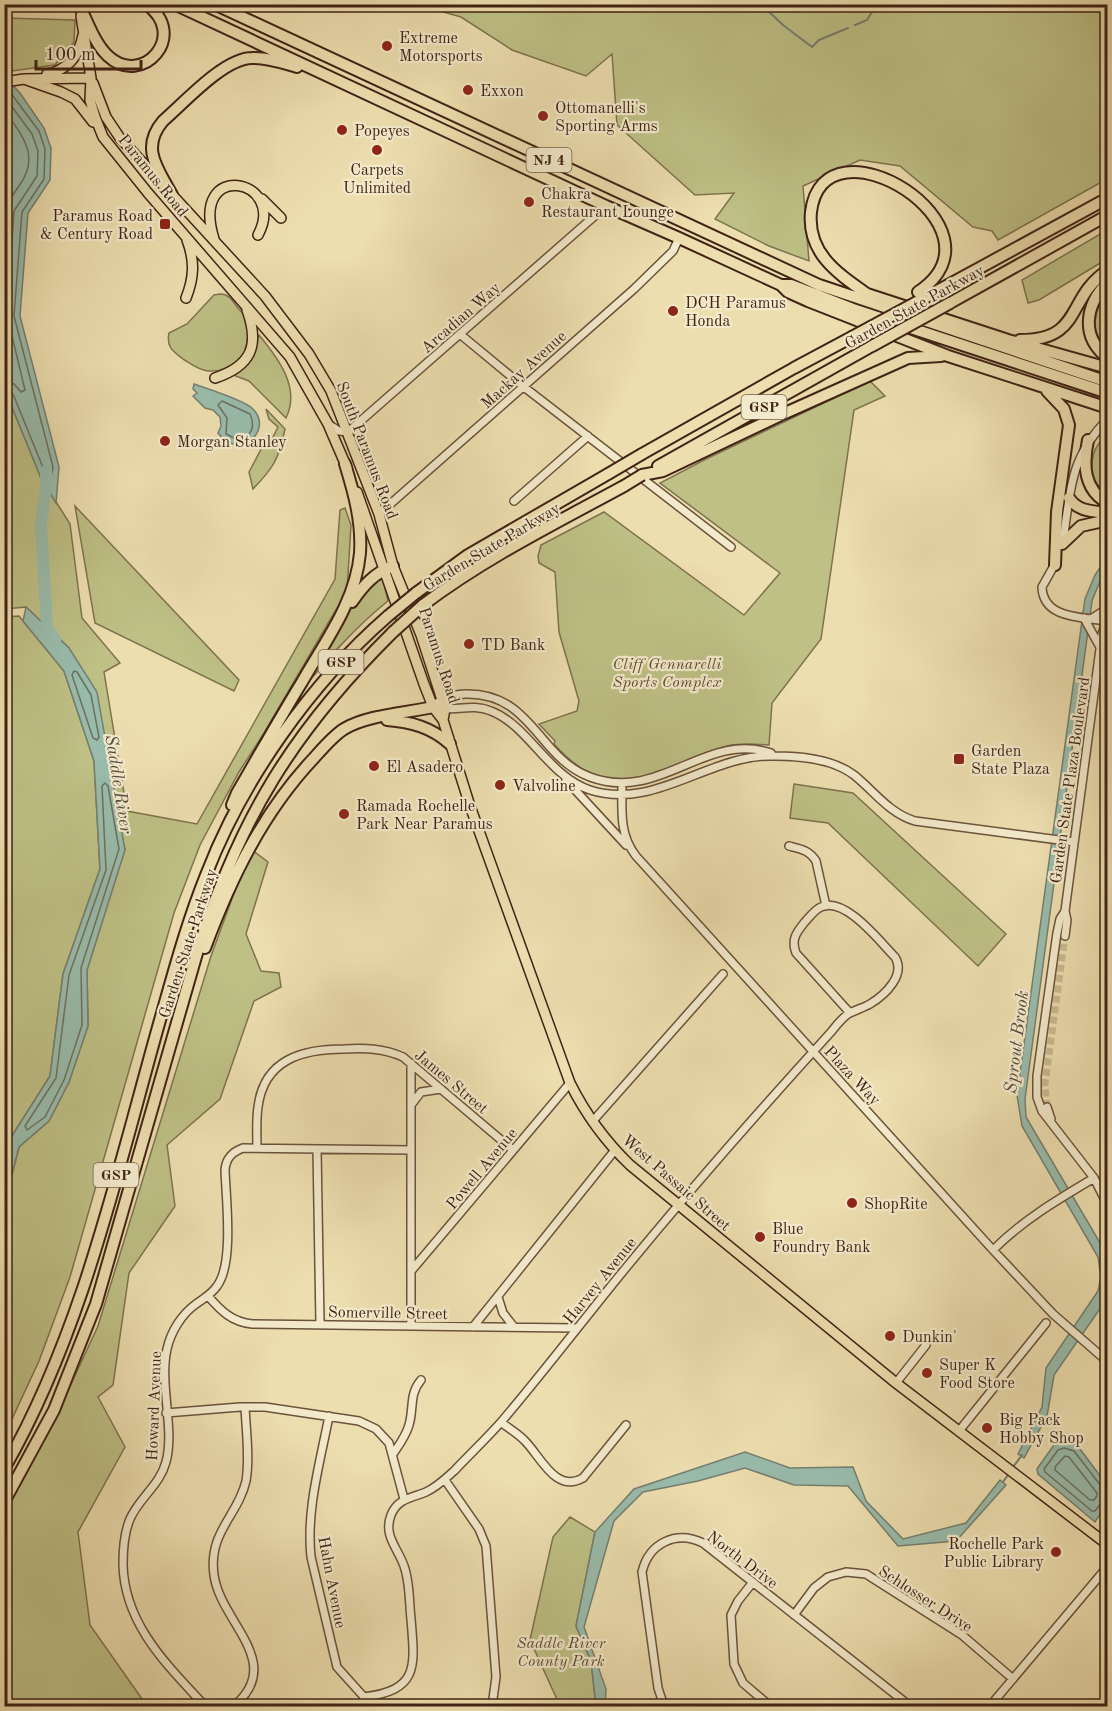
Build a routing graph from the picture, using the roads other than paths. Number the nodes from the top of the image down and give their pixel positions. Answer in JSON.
{"nodes":[{"id":1,"x":147,"y":4,"type":"edge"},
{"id":2,"x":174,"y":4,"type":"edge"},
{"id":3,"x":214,"y":4,"type":"edge"},
{"id":4,"x":220,"y":4,"type":"edge"},
{"id":5,"x":79,"y":6,"type":"edge"},
{"id":6,"x":236,"y":14,"type":"junction"},
{"id":7,"x":84,"y":31,"type":"junction"},
{"id":8,"x":326,"y":75,"type":"junction"},
{"id":9,"x":91,"y":78,"type":"junction"},
{"id":10,"x":24,"y":79,"type":"junction"},
{"id":11,"x":8,"y":82,"type":"edge"},
{"id":12,"x":104,"y":137,"type":"junction"},
{"id":13,"x":172,"y":195,"type":"junction"},
{"id":14,"x":258,"y":195,"type":"junction"},
{"id":15,"x":1107,"y":198,"type":"edge"},
{"id":16,"x":606,"y":206,"type":"junction"},
{"id":17,"x":1107,"y":215,"type":"edge"},
{"id":18,"x":281,"y":218,"type":"dead end"},
{"id":19,"x":184,"y":235,"type":"junction"},
{"id":20,"x":258,"y":235,"type":"dead end"},
{"id":21,"x":679,"y":238,"type":"junction"},
{"id":22,"x":215,"y":241,"type":"junction"},
{"id":23,"x":237,"y":266,"type":"joint"},
{"id":24,"x":1107,"y":270,"type":"edge"},
{"id":25,"x":791,"y":272,"type":"junction"},
{"id":26,"x":222,"y":279,"type":"joint"},
{"id":27,"x":781,"y":285,"type":"junction"},
{"id":28,"x":1104,"y":287,"type":"edge"},
{"id":29,"x":867,"y":294,"type":"junction"},
{"id":30,"x":917,"y":297,"type":"junction"},
{"id":31,"x":186,"y":298,"type":"dead end"},
{"id":32,"x":246,"y":305,"type":"junction"},
{"id":33,"x":461,"y":335,"type":"junction"},
{"id":34,"x":1008,"y":340,"type":"junction"},
{"id":35,"x":948,"y":356,"type":"junction"},
{"id":36,"x":1107,"y":358,"type":"edge"},
{"id":37,"x":1107,"y":368,"type":"edge"},
{"id":38,"x":215,"y":378,"type":"dead end"},
{"id":39,"x":1107,"y":382,"type":"edge"},
{"id":40,"x":524,"y":387,"type":"junction"},
{"id":41,"x":1042,"y":387,"type":"junction"},
{"id":42,"x":1107,"y":393,"type":"edge"},
{"id":43,"x":1106,"y":408,"type":"edge"},
{"id":44,"x":1107,"y":419,"type":"edge"},
{"id":45,"x":328,"y":424,"type":"junction"},
{"id":46,"x":348,"y":432,"type":"junction"},
{"id":47,"x":588,"y":436,"type":"junction"},
{"id":48,"x":1088,"y":440,"type":"junction"},
{"id":49,"x":345,"y":464,"type":"junction"},
{"id":50,"x":660,"y":469,"type":"junction"},
{"id":51,"x":1070,"y":498,"type":"junction"},
{"id":52,"x":514,"y":501,"type":"dead end"},
{"id":53,"x":1107,"y":502,"type":"edge"},
{"id":54,"x":1107,"y":513,"type":"edge"},
{"id":55,"x":379,"y":514,"type":"junction"},
{"id":56,"x":1107,"y":520,"type":"edge"},
{"id":57,"x":1062,"y":544,"type":"junction"},
{"id":58,"x":731,"y":547,"type":"dead end"},
{"id":59,"x":1054,"y":566,"type":"junction"},
{"id":60,"x":389,"y":568,"type":"junction"},
{"id":61,"x":1107,"y":608,"type":"edge"},
{"id":62,"x":1088,"y":618,"type":"junction"},
{"id":63,"x":1107,"y":620,"type":"edge"},
{"id":64,"x":334,"y":627,"type":"junction"},
{"id":65,"x":1100,"y":648,"type":"junction"},
{"id":66,"x":1099,"y":660,"type":"junction"},
{"id":67,"x":1107,"y":661,"type":"edge"},
{"id":68,"x":441,"y":698,"type":"junction"},
{"id":69,"x":433,"y":707,"type":"junction"},
{"id":70,"x":445,"y":709,"type":"junction"},
{"id":71,"x":372,"y":719,"type":"junction"},
{"id":72,"x":443,"y":720,"type":"junction"},
{"id":73,"x":450,"y":744,"type":"junction"},
{"id":74,"x":777,"y":756,"type":"junction"},
{"id":75,"x":455,"y":760,"type":"joint"},
{"id":76,"x":693,"y":762,"type":"junction"},
{"id":77,"x":554,"y":767,"type":"junction"},
{"id":78,"x":697,"y":774,"type":"junction"},
{"id":79,"x":622,"y":784,"type":"junction"},
{"id":80,"x":622,"y":795,"type":"junction"},
{"id":81,"x":1074,"y":842,"type":"junction"},
{"id":82,"x":789,"y":846,"type":"dead end"},
{"id":83,"x":636,"y":856,"type":"junction"},
{"id":84,"x":206,"y":873,"type":"junction"},
{"id":85,"x":826,"y":906,"type":"junction"},
{"id":86,"x":1065,"y":912,"type":"junction"},
{"id":87,"x":1065,"y":936,"type":"tunnel mouth"},
{"id":88,"x":723,"y":974,"type":"dead end"},
{"id":89,"x":850,"y":1013,"type":"junction"},
{"id":90,"x":176,"y":1027,"type":"junction"},
{"id":91,"x":813,"y":1051,"type":"junction"},
{"id":92,"x":411,"y":1063,"type":"junction"},
{"id":93,"x":570,"y":1083,"type":"junction"},
{"id":94,"x":442,"y":1089,"type":"junction"},
{"id":95,"x":411,"y":1105,"type":"junction"},
{"id":96,"x":1047,"y":1107,"type":"tunnel mouth"},
{"id":97,"x":592,"y":1122,"type":"junction"},
{"id":98,"x":1055,"y":1127,"type":"junction"},
{"id":99,"x":257,"y":1148,"type":"junction"},
{"id":100,"x":316,"y":1149,"type":"junction"},
{"id":101,"x":411,"y":1150,"type":"junction"},
{"id":102,"x":513,"y":1150,"type":"junction"},
{"id":103,"x":615,"y":1150,"type":"junction"},
{"id":104,"x":1094,"y":1178,"type":"junction"},
{"id":105,"x":678,"y":1204,"type":"junction"},
{"id":106,"x":1107,"y":1206,"type":"edge"},
{"id":107,"x":993,"y":1250,"type":"junction"},
{"id":108,"x":412,"y":1270,"type":"junction"},
{"id":109,"x":208,"y":1296,"type":"junction"},
{"id":110,"x":498,"y":1297,"type":"junction"},
{"id":111,"x":1046,"y":1323,"type":"dead end"},
{"id":112,"x":320,"y":1324,"type":"junction"},
{"id":113,"x":411,"y":1325,"type":"junction"},
{"id":114,"x":473,"y":1327,"type":"junction"},
{"id":115,"x":514,"y":1328,"type":"junction"},
{"id":116,"x":577,"y":1328,"type":"junction"},
{"id":117,"x":926,"y":1345,"type":"dead end"},
{"id":118,"x":1107,"y":1362,"type":"edge"},
{"id":119,"x":421,"y":1380,"type":"dead end"},
{"id":120,"x":896,"y":1383,"type":"junction"},
{"id":121,"x":245,"y":1407,"type":"junction"},
{"id":122,"x":166,"y":1413,"type":"junction"},
{"id":123,"x":329,"y":1416,"type":"junction"},
{"id":124,"x":501,"y":1422,"type":"junction"},
{"id":125,"x":626,"y":1425,"type":"dead end"},
{"id":126,"x":959,"y":1431,"type":"junction"},
{"id":127,"x":393,"y":1454,"type":"junction"},
{"id":128,"x":4,"y":1469,"type":"edge"},
{"id":129,"x":445,"y":1480,"type":"junction"},
{"id":130,"x":404,"y":1500,"type":"junction"},
{"id":131,"x":4,"y":1502,"type":"edge"},
{"id":132,"x":1107,"y":1545,"type":"edge"},
{"id":133,"x":1107,"y":1566,"type":"edge"},
{"id":134,"x":753,"y":1582,"type":"junction"},
{"id":135,"x":794,"y":1615,"type":"junction"},
{"id":136,"x":1013,"y":1679,"type":"junction"},
{"id":137,"x":364,"y":1697,"type":"junction"},
{"id":138,"x":1107,"y":1697,"type":"edge"},
{"id":139,"x":205,"y":1707,"type":"edge"},
{"id":140,"x":234,"y":1707,"type":"edge"},
{"id":141,"x":362,"y":1707,"type":"edge"},
{"id":142,"x":492,"y":1707,"type":"edge"},
{"id":143,"x":664,"y":1707,"type":"edge"},
{"id":144,"x":770,"y":1707,"type":"edge"},
{"id":145,"x":909,"y":1707,"type":"edge"},
{"id":146,"x":990,"y":1707,"type":"edge"},
{"id":147,"x":1099,"y":1707,"type":"edge"}],
"edges":[{"from":1,"to":5,"type":"highway"},
{"from":2,"to":8,"type":"highway","number":"NJ 4"},
{"from":3,"to":6,"type":"highway","number":"NJ 4"},
{"from":4,"to":6,"type":"highway"},
{"from":5,"to":7,"type":"main road","name":"Paramus Road"},
{"from":6,"to":25,"type":"highway","number":"NJ 4"},
{"from":7,"to":9,"type":"main road","name":"Paramus Road"},
{"from":7,"to":10,"type":"main road"},
{"from":8,"to":13,"type":"highway"},
{"from":8,"to":16,"type":"highway","number":"NJ 4"},
{"from":9,"to":10,"type":"main road"},
{"from":9,"to":12,"type":"main road","name":"Paramus Road"},
{"from":9,"to":13,"type":"main road","name":"Paramus Road"},
{"from":10,"to":11,"type":"main road"},
{"from":10,"to":12,"type":"main road"},
{"from":12,"to":19,"type":"main road","name":"Paramus Road"},
{"from":13,"to":22,"type":"main road","name":"Paramus Road"},
{"from":14,"to":18,"type":"main road"},
{"from":14,"to":20,"type":"main road"},
{"from":14,"to":22,"type":"main road"},
{"from":15,"to":30,"type":"highway","name":"Garden State Parkway"},
{"from":16,"to":21,"type":"highway","number":"NJ 4"},
{"from":16,"to":33,"type":"street","name":"Arcadian Way"},
{"from":17,"to":50,"type":"highway","name":"Garden State Parkway","number":"GSP","bridge":true},
{"from":19,"to":26,"type":"main road","name":"Paramus Road"},
{"from":19,"to":31,"type":"main road"},
{"from":21,"to":27,"type":"highway","number":"NJ 4"},
{"from":21,"to":40,"type":"street","name":"Mackay Avenue"},
{"from":22,"to":23,"type":"main road","name":"Paramus Road"},
{"from":23,"to":46,"type":"main road","name":"South Paramus Road"},
{"from":24,"to":34,"type":"highway"},
{"from":25,"to":29,"type":"highway"},
{"from":25,"to":39,"type":"highway","number":"NJ 4"},
{"from":26,"to":32,"type":"main road","name":"South Paramus Road"},
{"from":27,"to":35,"type":"highway"},
{"from":27,"to":42,"type":"highway","number":"NJ 4"},
{"from":28,"to":36,"type":"highway"},
{"from":29,"to":30,"type":"highway"},
{"from":29,"to":34,"type":"highway"},
{"from":30,"to":84,"type":"highway","name":"Garden State Parkway","number":"GSP","bridge":true},
{"from":32,"to":38,"type":"main road"},
{"from":32,"to":45,"type":"main road","name":"South Paramus Road"},
{"from":33,"to":40,"type":"street"},
{"from":33,"to":46,"type":"street","name":"Arcadian Way"},
{"from":34,"to":37,"type":"highway"},
{"from":35,"to":41,"type":"highway"},
{"from":35,"to":50,"type":"highway"},
{"from":40,"to":47,"type":"street"},
{"from":40,"to":55,"type":"street","name":"Mackay Avenue"},
{"from":41,"to":43,"type":"highway"},
{"from":41,"to":59,"type":"highway"},
{"from":44,"to":48,"type":"street"},
{"from":45,"to":46,"type":"street"},
{"from":45,"to":49,"type":"main road","name":"South Paramus Road"},
{"from":46,"to":55,"type":"main road","name":"South Paramus Road"},
{"from":47,"to":52,"type":"street"},
{"from":47,"to":58,"type":"street"},
{"from":48,"to":51,"type":"street"},
{"from":48,"to":53,"type":"highway"},
{"from":49,"to":60,"type":"main road","name":"South Paramus Road"},
{"from":49,"to":64,"type":"highway"},
{"from":50,"to":90,"type":"highway","name":"Garden State Parkway","number":"GSP","bridge":true},
{"from":51,"to":54,"type":"highway"},
{"from":51,"to":57,"type":"street"},
{"from":55,"to":60,"type":"main road","name":"South Paramus Road"},
{"from":56,"to":57,"type":"highway"},
{"from":57,"to":59,"type":"street"},
{"from":59,"to":62,"type":"street"},
{"from":60,"to":64,"type":"highway"},
{"from":60,"to":68,"type":"main road","name":"Paramus Road"},
{"from":60,"to":69,"type":"main road","name":"Paramus Road"},
{"from":61,"to":62,"type":"street"},
{"from":62,"to":63,"type":"street"},
{"from":62,"to":65,"type":"street"},
{"from":63,"to":65,"type":"street","name":"Garden State Plaza Boulevard"},
{"from":64,"to":84,"type":"highway"},
{"from":65,"to":66,"type":"street","name":"Garden State Plaza Boulevard"},
{"from":66,"to":67,"type":"street"},
{"from":66,"to":81,"type":"street","name":"Garden State Plaza Boulevard"},
{"from":68,"to":69,"type":"street"},
{"from":68,"to":70,"type":"main road","name":"Paramus Road"},
{"from":68,"to":79,"type":"street"},
{"from":69,"to":70,"type":"street"},
{"from":69,"to":71,"type":"highway"},
{"from":69,"to":72,"type":"main road","name":"Paramus Road"},
{"from":70,"to":72,"type":"main road","name":"Paramus Road"},
{"from":70,"to":77,"type":"street"},
{"from":71,"to":73,"type":"highway"},
{"from":71,"to":90,"type":"highway"},
{"from":72,"to":73,"type":"main road","name":"Paramus Road"},
{"from":73,"to":75,"type":"main road","name":"Paramus Road"},
{"from":74,"to":76,"type":"street"},
{"from":74,"to":78,"type":"street"},
{"from":74,"to":81,"type":"street"},
{"from":75,"to":93,"type":"main road","name":"West Passaic Street"},
{"from":76,"to":78,"type":"street"},
{"from":76,"to":79,"type":"street"},
{"from":77,"to":80,"type":"street"},
{"from":77,"to":83,"type":"street"},
{"from":78,"to":80,"type":"street"},
{"from":79,"to":80,"type":"street","name":"Plaza Way"},
{"from":80,"to":83,"type":"street","name":"Plaza Way"},
{"from":81,"to":86,"type":"street","name":"Garden State Plaza Boulevard"},
{"from":82,"to":85,"type":"street"},
{"from":83,"to":91,"type":"street","name":"Plaza Way"},
{"from":84,"to":128,"type":"highway","name":"Garden State Parkway","number":"GSP"},
{"from":85,"to":89,"type":"street"},
{"from":85,"to":89,"type":"street","name":"Harvey Avenue"},
{"from":86,"to":87,"type":"street","name":"Garden State Plaza Boulevard"},
{"from":86,"to":98,"type":"street","name":"Garden State Plaza Boulevard"},
{"from":88,"to":97,"type":"street"},
{"from":89,"to":91,"type":"street","name":"Harvey Avenue"},
{"from":90,"to":131,"type":"highway","name":"Garden State Parkway","number":"GSP"},
{"from":91,"to":105,"type":"street","name":"Harvey Avenue"},
{"from":91,"to":107,"type":"street","name":"Plaza Way"},
{"from":92,"to":94,"type":"street","name":"James Street"},
{"from":92,"to":95,"type":"street"},
{"from":92,"to":99,"type":"street","name":"James Street"},
{"from":93,"to":97,"type":"main road","name":"West Passaic Street"},
{"from":93,"to":102,"type":"street","name":"Powell Avenue"},
{"from":94,"to":95,"type":"street"},
{"from":94,"to":102,"type":"street","name":"James Street"},
{"from":95,"to":101,"type":"street"},
{"from":96,"to":98,"type":"street","name":"Garden State Plaza Boulevard"},
{"from":97,"to":103,"type":"main road","name":"West Passaic Street"},
{"from":98,"to":104,"type":"street","name":"Garden State Plaza Boulevard"},
{"from":99,"to":100,"type":"street","name":"Howard Avenue"},
{"from":99,"to":109,"type":"street","name":"Howard Avenue"},
{"from":100,"to":101,"type":"street","name":"Howard Avenue"},
{"from":100,"to":112,"type":"street"},
{"from":101,"to":108,"type":"street"},
{"from":102,"to":108,"type":"street","name":"Powell Avenue"},
{"from":103,"to":105,"type":"main road","name":"West Passaic Street"},
{"from":103,"to":110,"type":"street"},
{"from":104,"to":106,"type":"street","name":"Garden State Plaza Boulevard"},
{"from":104,"to":107,"type":"street"},
{"from":105,"to":116,"type":"street","name":"Harvey Avenue"},
{"from":105,"to":120,"type":"main road","name":"West Passaic Street"},
{"from":107,"to":118,"type":"street","name":"Plaza Way"},
{"from":108,"to":113,"type":"street"},
{"from":109,"to":112,"type":"street","name":"Somerville Street"},
{"from":109,"to":122,"type":"street","name":"Howard Avenue"},
{"from":110,"to":114,"type":"street"},
{"from":110,"to":115,"type":"street"},
{"from":111,"to":126,"type":"street"},
{"from":112,"to":113,"type":"street","name":"Somerville Street"},
{"from":113,"to":114,"type":"street","name":"Somerville Street"},
{"from":114,"to":115,"type":"street","name":"Somerville Street"},
{"from":115,"to":116,"type":"street","name":"Somerville Street"},
{"from":116,"to":124,"type":"street","name":"Harvey Avenue"},
{"from":117,"to":120,"type":"street"},
{"from":119,"to":127,"type":"street"},
{"from":120,"to":126,"type":"main road","name":"West Passaic Street"},
{"from":121,"to":122,"type":"street"},
{"from":121,"to":123,"type":"street"},
{"from":121,"to":140,"type":"street"},
{"from":122,"to":139,"type":"street","name":"Howard Avenue"},
{"from":123,"to":127,"type":"street"},
{"from":123,"to":137,"type":"street","name":"Hahn Avenue"},
{"from":124,"to":125,"type":"street"},
{"from":124,"to":129,"type":"street","name":"Harvey Avenue"},
{"from":126,"to":132,"type":"main road","name":"West Passaic Street"},
{"from":127,"to":130,"type":"street"},
{"from":129,"to":130,"type":"street","name":"Harvey Avenue"},
{"from":129,"to":142,"type":"street"},
{"from":130,"to":137,"type":"street"},
{"from":133,"to":136,"type":"street"},
{"from":134,"to":135,"type":"street","name":"North Drive"},
{"from":134,"to":143,"type":"street","name":"North Drive"},
{"from":134,"to":144,"type":"street"},
{"from":135,"to":136,"type":"street","name":"Schlosser Drive"},
{"from":135,"to":145,"type":"street","name":"North Drive"},
{"from":136,"to":146,"type":"street"},
{"from":137,"to":141,"type":"street"},
{"from":138,"to":147,"type":"street"}]}
